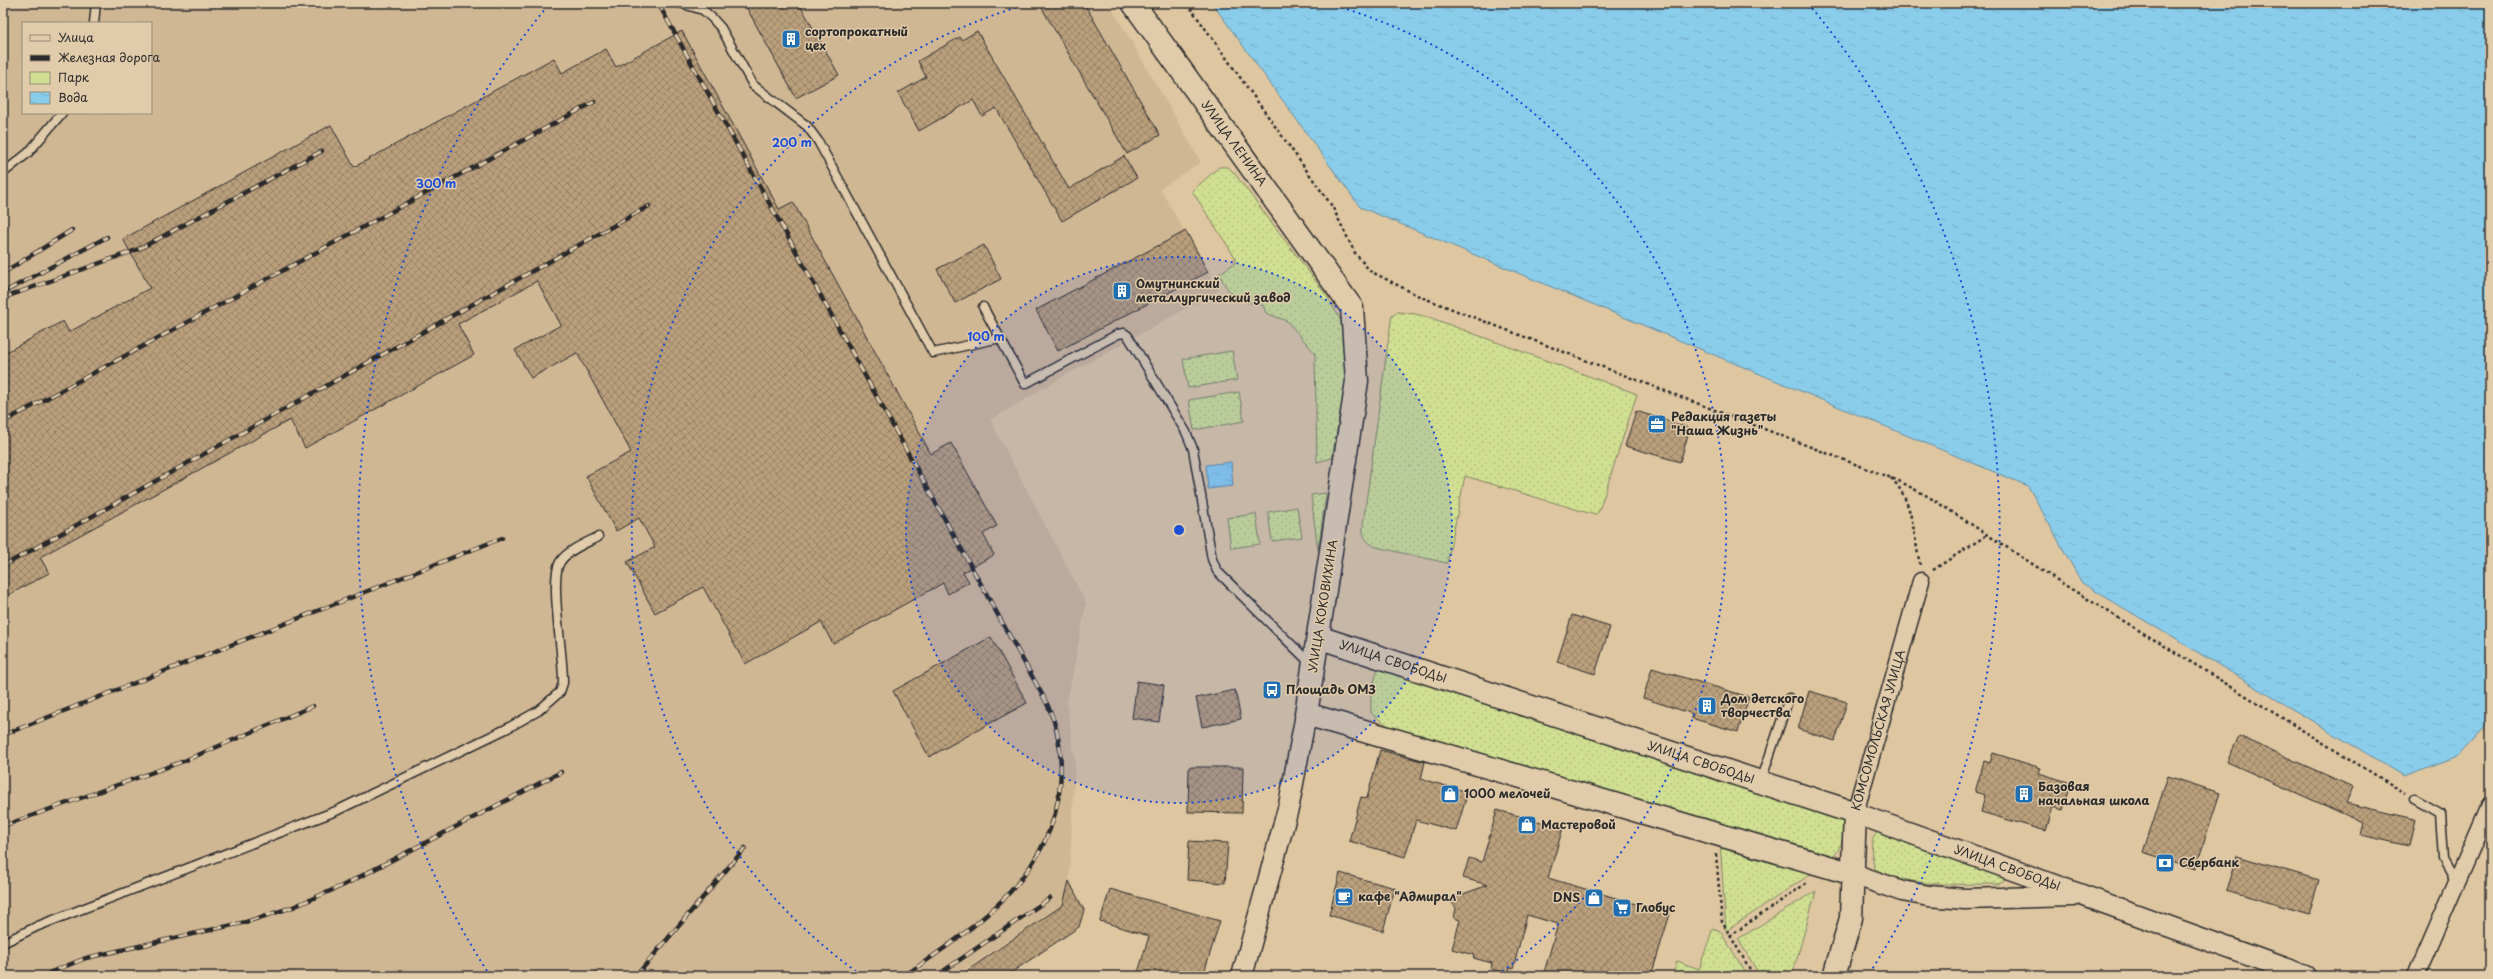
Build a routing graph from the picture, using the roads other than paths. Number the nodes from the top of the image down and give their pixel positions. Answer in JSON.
{"nodes":[{"id":1,"x":96,"y":3,"type":"edge"},
{"id":2,"x":680,"y":3,"type":"edge"},
{"id":3,"x":1132,"y":3,"type":"edge"},
{"id":4,"x":94,"y":22,"type":"edge"},
{"id":5,"x":61,"y":114,"type":"edge"},
{"id":6,"x":3,"y":173,"type":"edge"},
{"id":7,"x":1336,"y":283,"type":"joint"},
{"id":8,"x":983,"y":307,"type":"dead end"},
{"id":9,"x":1000,"y":338,"type":"junction"},
{"id":10,"x":598,"y":536,"type":"dead end"},
{"id":11,"x":1921,"y":581,"type":"road end"},
{"id":12,"x":1318,"y":637,"type":"junction"},
{"id":13,"x":1314,"y":667,"type":"junction"},
{"id":14,"x":1789,"y":698,"type":"dead end"},
{"id":15,"x":1306,"y":714,"type":"junction"},
{"id":16,"x":1761,"y":781,"type":"junction"},
{"id":17,"x":2415,"y":799,"type":"road end"},
{"id":18,"x":2490,"y":805,"type":"edge"},
{"id":19,"x":1855,"y":813,"type":"junction"},
{"id":20,"x":1853,"y":874,"type":"junction"},
{"id":21,"x":2456,"y":882,"type":"junction"},
{"id":22,"x":2081,"y":895,"type":"junction"},
{"id":23,"x":3,"y":943,"type":"edge"},
{"id":24,"x":1242,"y":976,"type":"edge"},
{"id":25,"x":1834,"y":976,"type":"edge"},
{"id":26,"x":2306,"y":976,"type":"edge"},
{"id":27,"x":2416,"y":976,"type":"edge"}],
"edges":[{"from":1,"to":4,"type":"lane"},
{"from":2,"to":9,"type":"lane"},
{"from":3,"to":7,"type":"main road","name":"УЛИЦА ЛЕНИНА"},
{"from":5,"to":6,"type":"lane"},
{"from":7,"to":12,"type":"main road","name":"УЛИЦА КОКОВИХИНА"},
{"from":8,"to":9,"type":"lane"},
{"from":9,"to":13,"type":"lane"},
{"from":10,"to":23,"type":"lane"},
{"from":11,"to":19,"type":"street","name":"КОМСОМОЛЬСКАЯ УЛИЦА"},
{"from":12,"to":13,"type":"main road","name":"УЛИЦА КОКОВИХИНА"},
{"from":12,"to":16,"type":"main road","name":"УЛИЦА СВОБОДЫ"},
{"from":13,"to":15,"type":"main road","name":"УЛИЦА КОКОВИХИНА"},
{"from":14,"to":16,"type":"lane"},
{"from":15,"to":20,"type":"main road","name":"УЛИЦА СВОБОДЫ"},
{"from":15,"to":24,"type":"street","name":"УЛИЦА КОКОВИХИНА"},
{"from":16,"to":19,"type":"main road","name":"УЛИЦА СВОБОДЫ"},
{"from":17,"to":21,"type":"lane"},
{"from":18,"to":21,"type":"street"},
{"from":19,"to":20,"type":"main road","name":"КОМСОМОЛЬСКАЯ УЛИЦА"},
{"from":19,"to":22,"type":"street","name":"УЛИЦА СВОБОДЫ"},
{"from":20,"to":22,"type":"street","name":"УЛИЦА СВОБОДЫ"},
{"from":20,"to":25,"type":"main road","name":"КОМСОМОЛЬСКАЯ УЛИЦА"},
{"from":21,"to":27,"type":"street"},
{"from":22,"to":26,"type":"street","name":"УЛИЦА СВОБОДЫ"}]}
